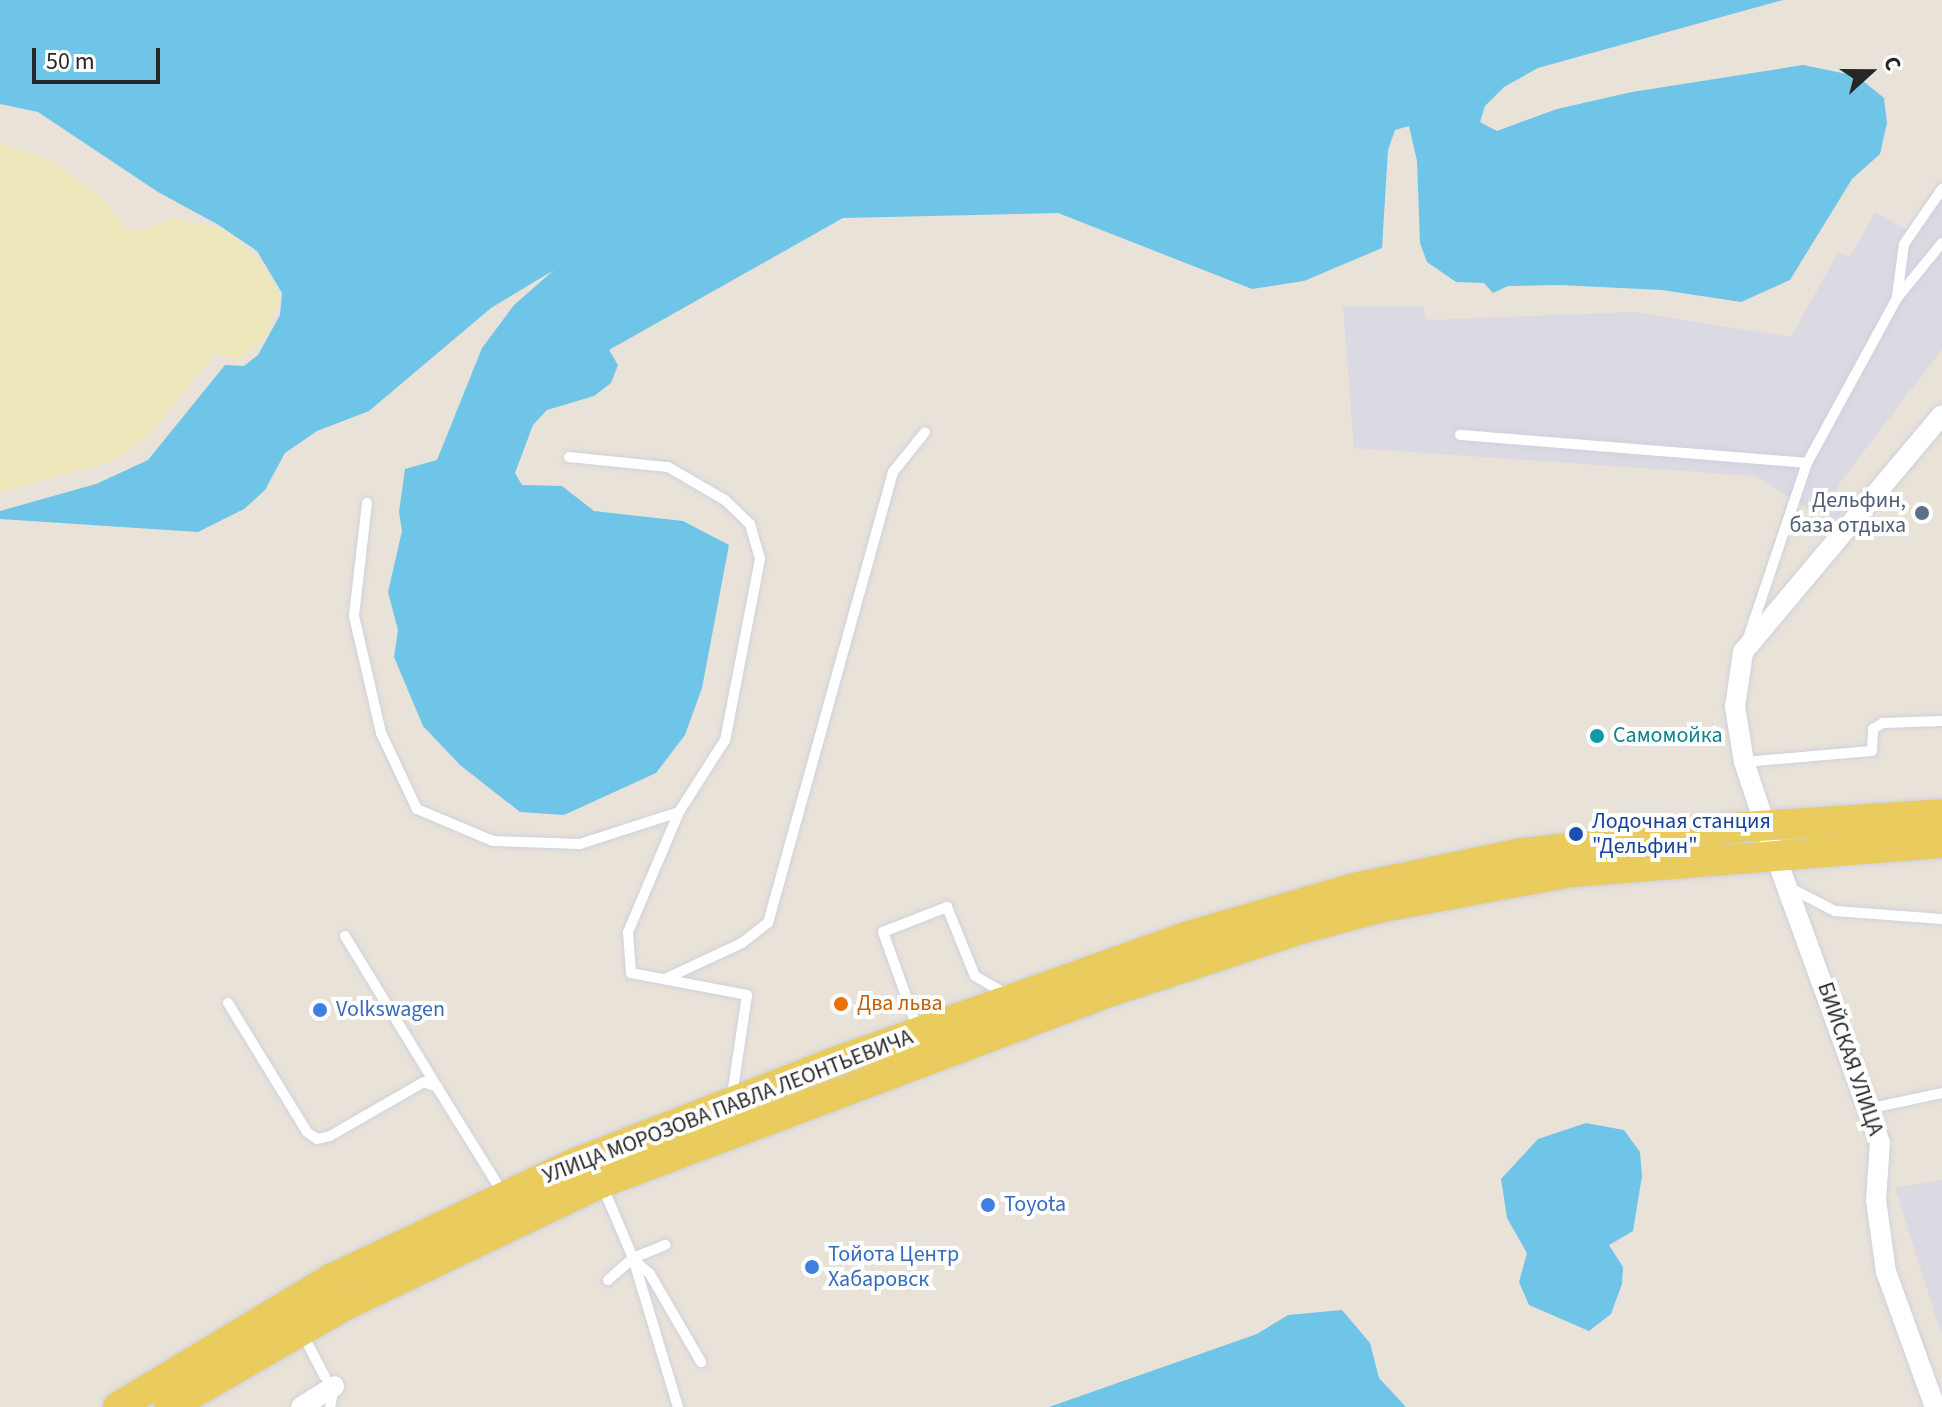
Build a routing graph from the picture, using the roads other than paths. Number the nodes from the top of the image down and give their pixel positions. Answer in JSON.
{"nodes":[{"id":1,"x":1942,"y":189,"type":"edge"},
{"id":2,"x":1942,"y":243,"type":"edge"},
{"id":3,"x":1897,"y":298,"type":"junction"},
{"id":4,"x":1942,"y":415,"type":"edge"},
{"id":5,"x":925,"y":432,"type":"dead end"},
{"id":6,"x":1460,"y":435,"type":"dead end"},
{"id":7,"x":569,"y":457,"type":"dead end"},
{"id":8,"x":1807,"y":463,"type":"junction"},
{"id":9,"x":367,"y":503,"type":"dead end"},
{"id":10,"x":1743,"y":652,"type":"junction"},
{"id":11,"x":1942,"y":721,"type":"edge"},
{"id":12,"x":1744,"y":762,"type":"junction"},
{"id":13,"x":679,"y":812,"type":"junction"},
{"id":14,"x":1942,"y":814,"type":"edge"},
{"id":15,"x":1765,"y":826,"type":"junction"},
{"id":16,"x":1942,"y":843,"type":"edge"},
{"id":17,"x":1775,"y":855,"type":"junction"},
{"id":18,"x":1790,"y":888,"type":"junction"},
{"id":19,"x":1942,"y":919,"type":"edge"},
{"id":20,"x":345,"y":936,"type":"dead end"},
{"id":21,"x":663,"y":979,"type":"junction"},
{"id":22,"x":1015,"y":998,"type":"junction"},
{"id":23,"x":228,"y":1003,"type":"dead end"},
{"id":24,"x":906,"y":1037,"type":"junction"},
{"id":25,"x":437,"y":1087,"type":"junction"},
{"id":26,"x":1942,"y":1093,"type":"edge"},
{"id":27,"x":731,"y":1101,"type":"junction"},
{"id":28,"x":1867,"y":1109,"type":"junction"},
{"id":29,"x":601,"y":1183,"type":"junction"},
{"id":30,"x":504,"y":1196,"type":"junction"},
{"id":31,"x":666,"y":1245,"type":"dead end"},
{"id":32,"x":633,"y":1258,"type":"junction"},
{"id":33,"x":608,"y":1280,"type":"dead end"},
{"id":34,"x":300,"y":1330,"type":"junction"},
{"id":35,"x":701,"y":1362,"type":"dead end"},
{"id":36,"x":330,"y":1382,"type":"junction"},
{"id":37,"x":118,"y":1407,"type":"edge"},
{"id":38,"x":169,"y":1407,"type":"edge"},
{"id":39,"x":301,"y":1407,"type":"edge"},
{"id":40,"x":330,"y":1407,"type":"edge"},
{"id":41,"x":678,"y":1407,"type":"edge"},
{"id":42,"x":1935,"y":1407,"type":"edge"}],
"edges":[{"from":1,"to":3,"type":"lane"},
{"from":2,"to":3,"type":"lane"},
{"from":3,"to":8,"type":"lane"},
{"from":4,"to":10,"type":"street"},
{"from":5,"to":21,"type":"lane"},
{"from":6,"to":8,"type":"lane"},
{"from":7,"to":13,"type":"lane"},
{"from":8,"to":10,"type":"lane"},
{"from":9,"to":13,"type":"lane"},
{"from":10,"to":12,"type":"street","name":"БИЙСКАЯ УЛИЦА"},
{"from":11,"to":12,"type":"lane"},
{"from":12,"to":15,"type":"street","name":"БИЙСКАЯ УЛИЦА"},
{"from":13,"to":21,"type":"lane"},
{"from":14,"to":15,"type":"main road","name":"УЛИЦА МОРОЗОВА ПАВЛА ЛЕОНТЬЕВИЧА"},
{"from":15,"to":17,"type":"street","name":"БИЙСКАЯ УЛИЦА"},
{"from":15,"to":22,"type":"main road","name":"УЛИЦА МОРОЗОВА ПАВЛА ЛЕОНТЬЕВИЧА"},
{"from":16,"to":17,"type":"main road","name":"УЛИЦА МОРОЗОВА ПАВЛА ЛЕОНТЬЕВИЧА"},
{"from":17,"to":18,"type":"street","name":"БИЙСКАЯ УЛИЦА"},
{"from":17,"to":29,"type":"main road","name":"УЛИЦА МОРОЗОВА ПАВЛА ЛЕОНТЬЕВИЧА"},
{"from":18,"to":19,"type":"lane"},
{"from":18,"to":28,"type":"street","name":"БИЙСКАЯ УЛИЦА"},
{"from":20,"to":25,"type":"lane"},
{"from":21,"to":27,"type":"lane"},
{"from":22,"to":24,"type":"main road","name":"УЛИЦА МОРОЗОВА ПАВЛА ЛЕОНТЬЕВИЧА"},
{"from":22,"to":24,"type":"lane"},
{"from":23,"to":25,"type":"lane"},
{"from":24,"to":27,"type":"main road","name":"УЛИЦА МОРОЗОВА ПАВЛА ЛЕОНТЬЕВИЧА"},
{"from":25,"to":30,"type":"lane"},
{"from":26,"to":28,"type":"lane"},
{"from":27,"to":30,"type":"main road","name":"УЛИЦА МОРОЗОВА ПАВЛА ЛЕОНТЬЕВИЧА"},
{"from":28,"to":42,"type":"street","name":"БИЙСКАЯ УЛИЦА"},
{"from":29,"to":32,"type":"lane"},
{"from":29,"to":34,"type":"main road","name":"УЛИЦА МОРОЗОВА ПАВЛА ЛЕОНТЬЕВИЧА"},
{"from":30,"to":37,"type":"main road","name":"УЛИЦА МОРОЗОВА ПАВЛА ЛЕОНТЬЕВИЧА"},
{"from":31,"to":32,"type":"lane"},
{"from":32,"to":33,"type":"lane"},
{"from":32,"to":35,"type":"lane"},
{"from":32,"to":41,"type":"lane"},
{"from":34,"to":36,"type":"lane"},
{"from":34,"to":38,"type":"main road","name":"УЛИЦА МОРОЗОВА ПАВЛА ЛЕОНТЬЕВИЧА"},
{"from":36,"to":39,"type":"street"},
{"from":36,"to":40,"type":"lane"}]}
